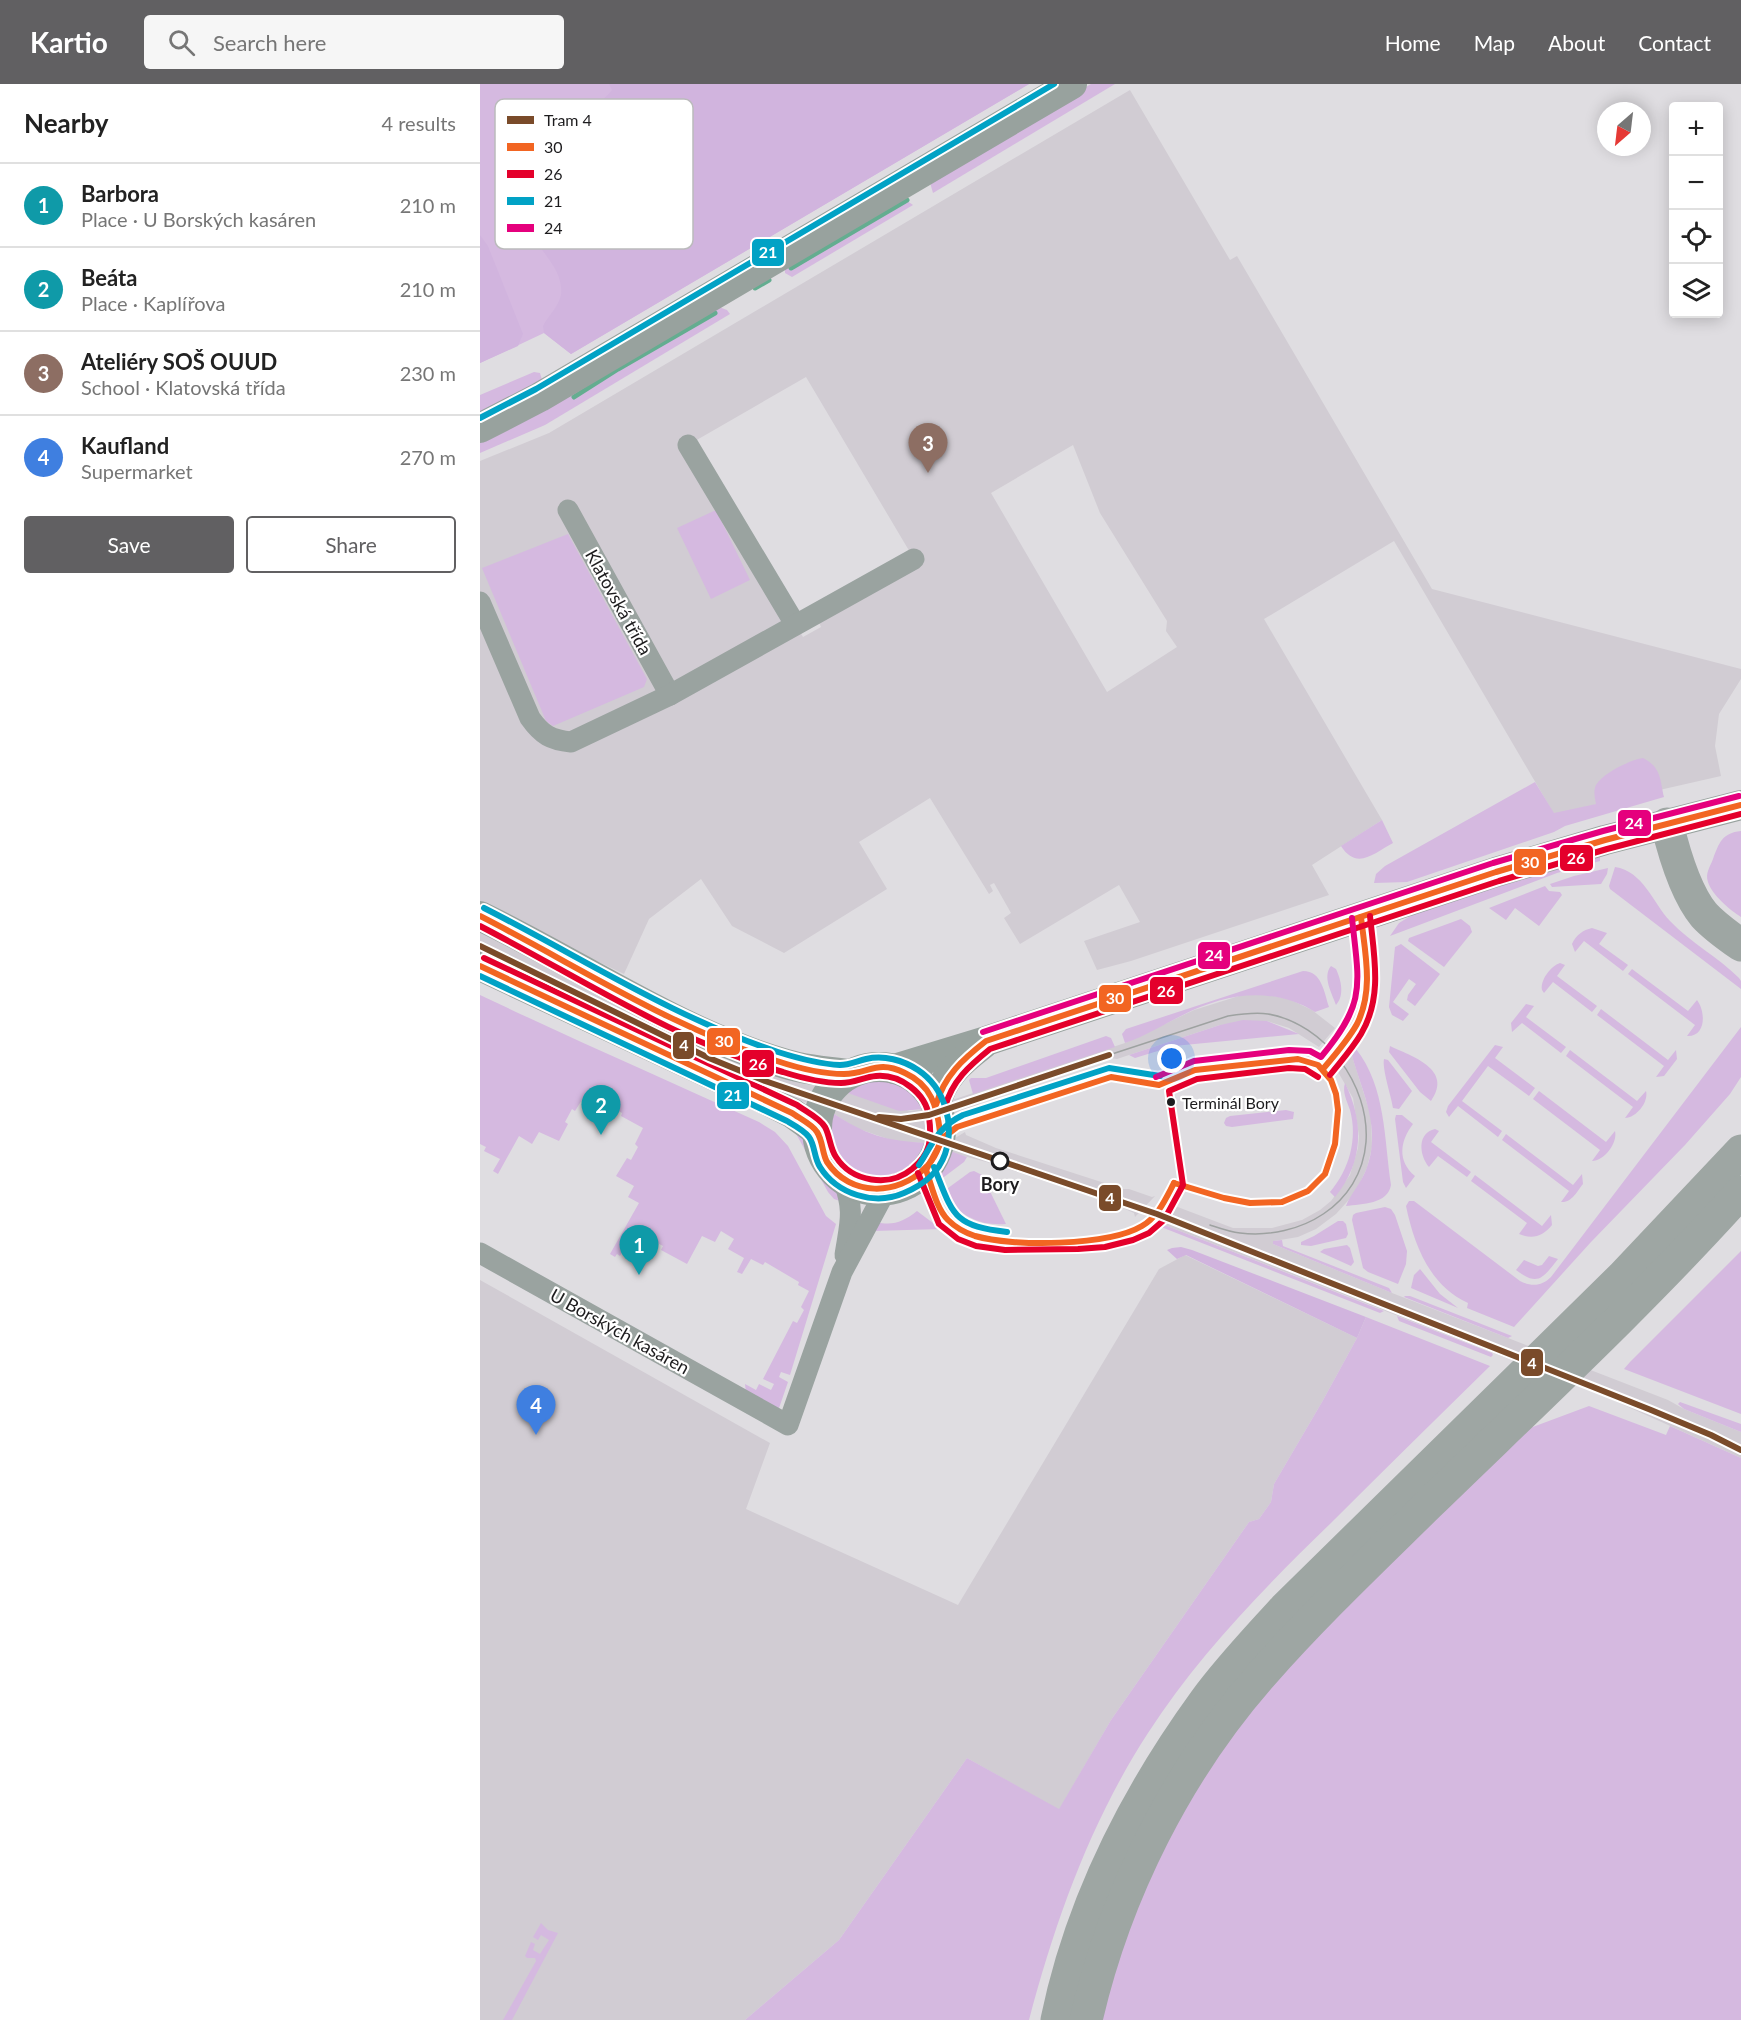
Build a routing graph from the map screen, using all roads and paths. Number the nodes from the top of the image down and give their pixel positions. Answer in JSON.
{"nodes":[{"id":1,"x":1072,"y":84,"type":"edge"},
{"id":2,"x":480,"y":428,"type":"edge"},
{"id":3,"x":688,"y":445,"type":"dead end"},
{"id":4,"x":568,"y":510,"type":"dead end"},
{"id":5,"x":914,"y":559,"type":"dead end"},
{"id":6,"x":480,"y":602,"type":"edge"},
{"id":7,"x":795,"y":624,"type":"junction"},
{"id":8,"x":670,"y":694,"type":"junction"},
{"id":9,"x":1741,"y":805,"type":"edge"},
{"id":10,"x":1667,"y":824,"type":"junction"},
{"id":11,"x":480,"y":916,"type":"edge"},
{"id":12,"x":1741,"y":945,"type":"edge"},
{"id":13,"x":480,"y":966,"type":"edge"},
{"id":14,"x":986,"y":1041,"type":"junction"},
{"id":15,"x":894,"y":1069,"type":"junction"},
{"id":16,"x":849,"y":1074,"type":"junction"},
{"id":17,"x":936,"y":1105,"type":"junction"},
{"id":18,"x":817,"y":1131,"type":"junction"},
{"id":19,"x":1741,"y":1151,"type":"edge"},
{"id":20,"x":843,"y":1179,"type":"junction"},
{"id":21,"x":886,"y":1191,"type":"junction"},
{"id":22,"x":1741,"y":1192,"type":"edge"},
{"id":23,"x":480,"y":1253,"type":"edge"},
{"id":24,"x":842,"y":1272,"type":"junction"},
{"id":25,"x":1057,"y":2020,"type":"edge"},
{"id":26,"x":1086,"y":2020,"type":"edge"}],
"edges":[{"from":1,"to":2,"type":"street"},
{"from":3,"to":7,"type":"street"},
{"from":4,"to":8,"type":"street","name":"Klatovská třída"},
{"from":5,"to":7,"type":"street"},
{"from":6,"to":8,"type":"street"},
{"from":7,"to":8,"type":"street"},
{"from":9,"to":10,"type":"street"},
{"from":10,"to":12,"type":"main road"},
{"from":10,"to":14,"type":"street"},
{"from":11,"to":16,"type":"street"},
{"from":13,"to":18,"type":"street"},
{"from":14,"to":15,"type":"street"},
{"from":14,"to":17,"type":"street"},
{"from":15,"to":16,"type":"street"},
{"from":15,"to":17,"type":"street"},
{"from":16,"to":18,"type":"street"},
{"from":17,"to":21,"type":"street"},
{"from":18,"to":20,"type":"street"},
{"from":19,"to":25,"type":"main road"},
{"from":20,"to":21,"type":"street"},
{"from":20,"to":24,"type":"street"},
{"from":21,"to":24,"type":"street"},
{"from":22,"to":26,"type":"main road"},
{"from":23,"to":24,"type":"street","name":"U Borských kasáren"}]}
